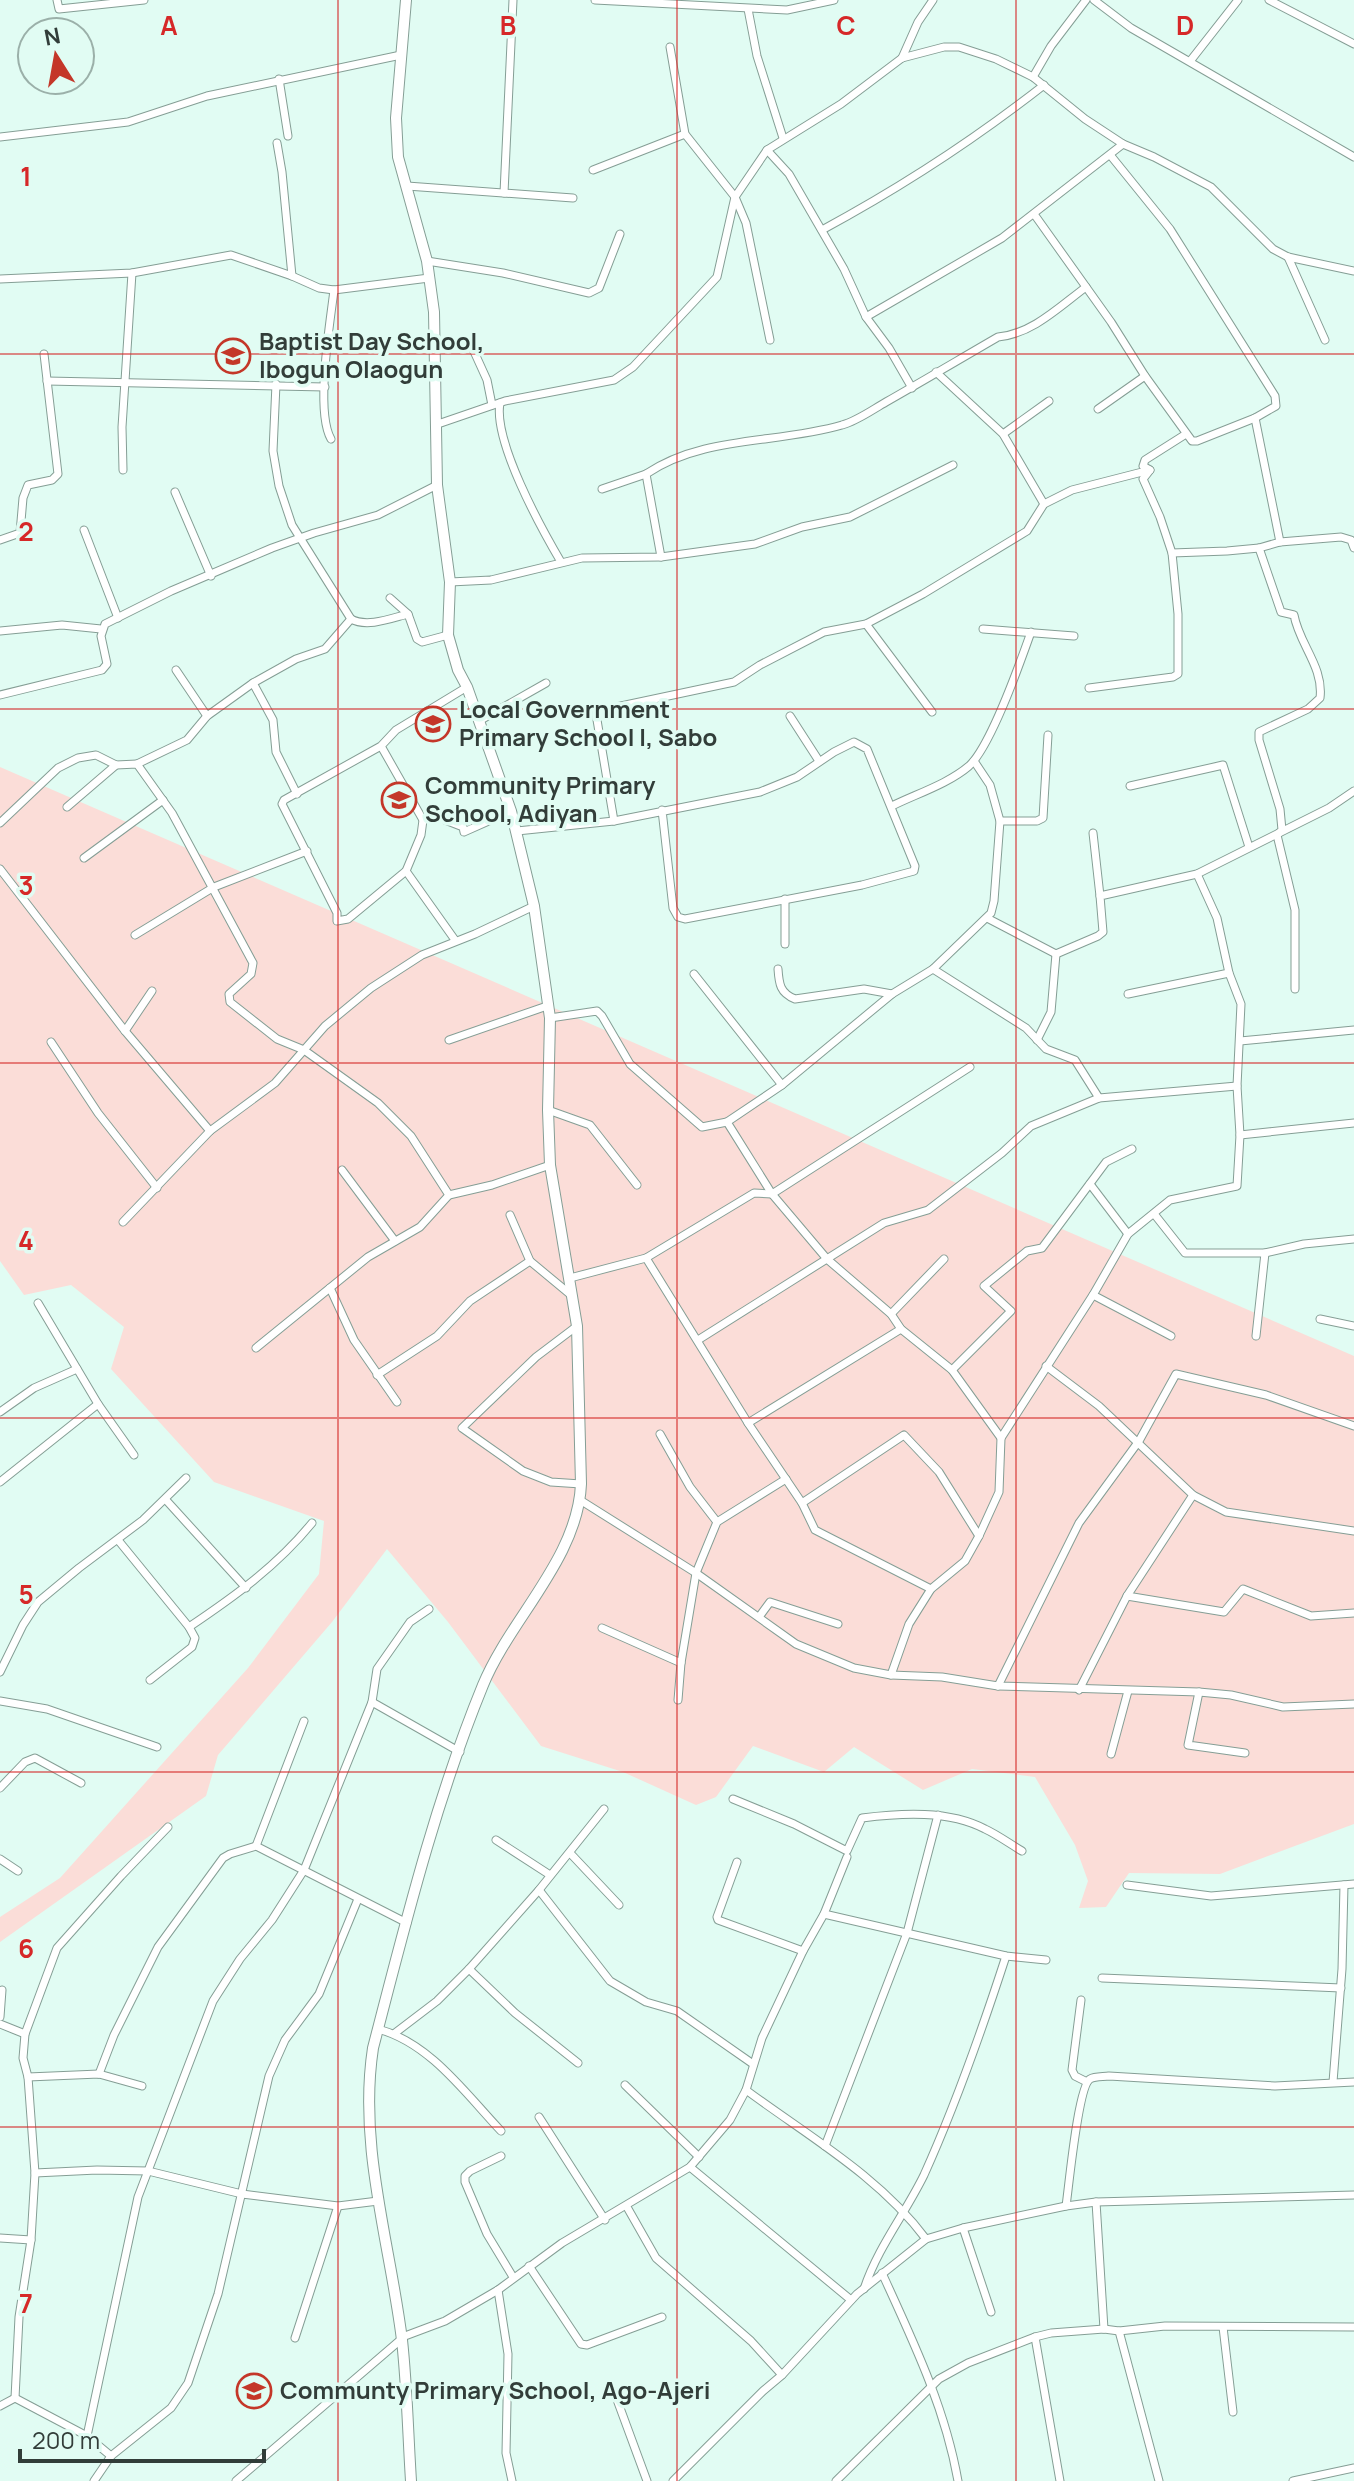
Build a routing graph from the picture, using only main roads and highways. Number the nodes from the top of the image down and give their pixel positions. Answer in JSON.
{"nodes":[{"id":1,"x":406,"y":0,"type":"edge"},
{"id":2,"x":411,"y":2481,"type":"edge"}],
"edges":[{"from":1,"to":2,"type":"main road"}]}
